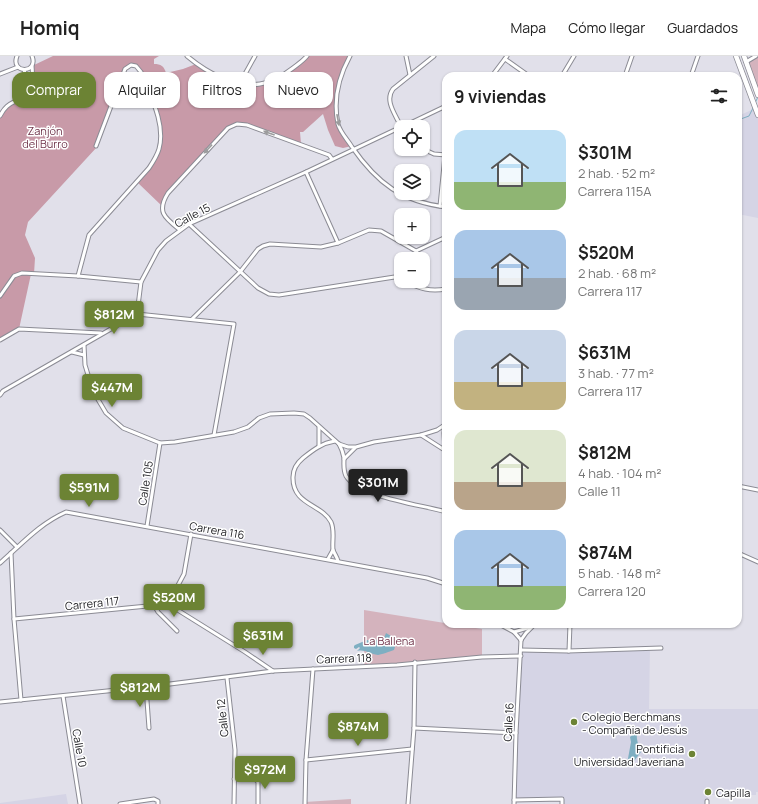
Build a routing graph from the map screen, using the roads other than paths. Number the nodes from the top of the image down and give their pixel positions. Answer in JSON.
{"nodes":[{"id":1,"x":17,"y":56,"type":"edge"},
{"id":2,"x":32,"y":56,"type":"edge"},
{"id":3,"x":187,"y":56,"type":"edge"},
{"id":4,"x":255,"y":56,"type":"edge"},
{"id":5,"x":307,"y":56,"type":"edge"},
{"id":6,"x":350,"y":56,"type":"edge"},
{"id":7,"x":406,"y":56,"type":"edge"},
{"id":8,"x":434,"y":56,"type":"edge"},
{"id":9,"x":574,"y":56,"type":"edge"},
{"id":10,"x":632,"y":56,"type":"edge"},
{"id":11,"x":698,"y":56,"type":"edge"},
{"id":12,"x":736,"y":56,"type":"edge"},
{"id":13,"x":744,"y":56,"type":"edge"},
{"id":14,"x":756,"y":56,"type":"edge"},
{"id":15,"x":506,"y":58,"type":"edge"},
{"id":16,"x":746,"y":62,"type":"junction"},
{"id":17,"x":32,"y":66,"type":"junction"},
{"id":18,"x":18,"y":67,"type":"junction"},
{"id":19,"x":24,"y":70,"type":"joint"},
{"id":20,"x":33,"y":72,"type":"edge"},
{"id":21,"x":210,"y":72,"type":"edge"},
{"id":22,"x":246,"y":72,"type":"edge"},
{"id":23,"x":495,"y":72,"type":"edge"},
{"id":24,"x":524,"y":72,"type":"edge"},
{"id":25,"x":564,"y":72,"type":"edge"},
{"id":26,"x":626,"y":72,"type":"edge"},
{"id":27,"x":692,"y":72,"type":"edge"},
{"id":28,"x":742,"y":72,"type":"edge"},
{"id":29,"x":742,"y":72,"type":"edge"},
{"id":30,"x":0,"y":74,"type":"edge"},
{"id":31,"x":410,"y":75,"type":"junction"},
{"id":32,"x":256,"y":84,"type":"edge"},
{"id":33,"x":758,"y":94,"type":"edge"},
{"id":34,"x":12,"y":103,"type":"edge"},
{"id":35,"x":442,"y":108,"type":"edge"},
{"id":36,"x":758,"y":115,"type":"edge"},
{"id":37,"x":0,"y":116,"type":"edge"},
{"id":38,"x":398,"y":120,"type":"edge"},
{"id":39,"x":416,"y":120,"type":"edge"},
{"id":40,"x":394,"y":130,"type":"edge"},
{"id":41,"x":96,"y":146,"type":"dead end"},
{"id":42,"x":354,"y":149,"type":"junction"},
{"id":43,"x":430,"y":152,"type":"edge"},
{"id":44,"x":442,"y":155,"type":"edge"},
{"id":45,"x":332,"y":159,"type":"junction"},
{"id":46,"x":306,"y":172,"type":"junction"},
{"id":47,"x":442,"y":189,"type":"edge"},
{"id":48,"x":440,"y":206,"type":"joint"},
{"id":49,"x":189,"y":224,"type":"junction"},
{"id":50,"x":180,"y":230,"type":"junction"},
{"id":51,"x":442,"y":239,"type":"edge"},
{"id":52,"x":338,"y":243,"type":"junction"},
{"id":53,"x":416,"y":251,"type":"joint"},
{"id":54,"x":240,"y":272,"type":"junction"},
{"id":55,"x":78,"y":276,"type":"junction"},
{"id":56,"x":394,"y":277,"type":"edge"},
{"id":57,"x":141,"y":282,"type":"junction"},
{"id":58,"x":419,"y":288,"type":"edge"},
{"id":59,"x":442,"y":290,"type":"edge"},
{"id":60,"x":0,"y":296,"type":"edge"},
{"id":61,"x":137,"y":314,"type":"junction"},
{"id":62,"x":192,"y":319,"type":"junction"},
{"id":63,"x":101,"y":334,"type":"junction"},
{"id":64,"x":0,"y":340,"type":"edge"},
{"id":65,"x":84,"y":345,"type":"junction"},
{"id":66,"x":72,"y":352,"type":"junction"},
{"id":67,"x":84,"y":355,"type":"junction"},
{"id":68,"x":0,"y":395,"type":"edge"},
{"id":69,"x":319,"y":427,"type":"junction"},
{"id":70,"x":442,"y":427,"type":"edge"},
{"id":71,"x":214,"y":435,"type":"junction"},
{"id":72,"x":422,"y":435,"type":"junction"},
{"id":73,"x":335,"y":440,"type":"junction"},
{"id":74,"x":160,"y":443,"type":"junction"},
{"id":75,"x":339,"y":444,"type":"junction"},
{"id":76,"x":319,"y":446,"type":"junction"},
{"id":77,"x":356,"y":447,"type":"junction"},
{"id":78,"x":442,"y":449,"type":"edge"},
{"id":79,"x":344,"y":459,"type":"junction"},
{"id":80,"x":742,"y":487,"type":"edge"},
{"id":81,"x":758,"y":490,"type":"edge"},
{"id":82,"x":442,"y":511,"type":"edge"},
{"id":83,"x":147,"y":526,"type":"junction"},
{"id":84,"x":0,"y":530,"type":"edge"},
{"id":85,"x":191,"y":534,"type":"junction"},
{"id":86,"x":17,"y":547,"type":"junction"},
{"id":87,"x":334,"y":550,"type":"junction"},
{"id":88,"x":11,"y":553,"type":"junction"},
{"id":89,"x":742,"y":555,"type":"edge"},
{"id":90,"x":328,"y":559,"type":"junction"},
{"id":91,"x":338,"y":561,"type":"junction"},
{"id":92,"x":0,"y":562,"type":"edge"},
{"id":93,"x":758,"y":562,"type":"edge"},
{"id":94,"x":442,"y":583,"type":"edge"},
{"id":95,"x":168,"y":604,"type":"junction"},
{"id":96,"x":154,"y":605,"type":"junction"},
{"id":97,"x":14,"y":619,"type":"junction"},
{"id":98,"x":506,"y":628,"type":"edge"},
{"id":99,"x":525,"y":628,"type":"edge"},
{"id":100,"x":531,"y":628,"type":"edge"},
{"id":101,"x":570,"y":628,"type":"edge"},
{"id":102,"x":177,"y":631,"type":"dead end"},
{"id":103,"x":514,"y":632,"type":"junction"},
{"id":104,"x":522,"y":640,"type":"junction"},
{"id":105,"x":661,"y":648,"type":"dead end"},
{"id":106,"x":521,"y":650,"type":"junction"},
{"id":107,"x":569,"y":651,"type":"junction"},
{"id":108,"x":521,"y":656,"type":"junction"},
{"id":109,"x":415,"y":662,"type":"junction"},
{"id":110,"x":313,"y":669,"type":"junction"},
{"id":111,"x":273,"y":671,"type":"junction"},
{"id":112,"x":227,"y":678,"type":"junction"},
{"id":113,"x":146,"y":687,"type":"junction"},
{"id":114,"x":63,"y":696,"type":"junction"},
{"id":115,"x":21,"y":700,"type":"junction"},
{"id":116,"x":0,"y":702,"type":"edge"},
{"id":117,"x":149,"y":728,"type":"dead end"},
{"id":118,"x":414,"y":728,"type":"junction"},
{"id":119,"x":516,"y":733,"type":"junction"},
{"id":120,"x":412,"y":749,"type":"junction"},
{"id":121,"x":306,"y":760,"type":"junction"},
{"id":122,"x":234,"y":779,"type":"junction"},
{"id":123,"x":514,"y":800,"type":"junction"},
{"id":124,"x":80,"y":804,"type":"edge"},
{"id":125,"x":120,"y":804,"type":"edge"},
{"id":126,"x":158,"y":804,"type":"edge"},
{"id":127,"x":234,"y":804,"type":"edge"},
{"id":128,"x":258,"y":804,"type":"edge"},
{"id":129,"x":305,"y":804,"type":"edge"},
{"id":130,"x":408,"y":804,"type":"edge"},
{"id":131,"x":514,"y":804,"type":"edge"},
{"id":132,"x":562,"y":804,"type":"edge"}],
"edges":[{"from":1,"to":18,"type":"street"},
{"from":2,"to":17,"type":"street"},
{"from":3,"to":21,"type":"street"},
{"from":4,"to":22,"type":"street"},
{"from":5,"to":32,"type":"street"},
{"from":6,"to":42,"type":"street","one_way":true},
{"from":7,"to":31,"type":"street"},
{"from":8,"to":31,"type":"street"},
{"from":9,"to":25,"type":"street"},
{"from":10,"to":26,"type":"street"},
{"from":11,"to":27,"type":"street"},
{"from":12,"to":28,"type":"main road"},
{"from":13,"to":16,"type":"main road"},
{"from":14,"to":16,"type":"street"},
{"from":15,"to":23,"type":"street"},
{"from":15,"to":24,"type":"street"},
{"from":16,"to":33,"type":"main road"},
{"from":17,"to":19,"type":"street"},
{"from":17,"to":20,"type":"street"},
{"from":18,"to":19,"type":"street"},
{"from":18,"to":30,"type":"street"},
{"from":29,"to":36,"type":"main road"},
{"from":31,"to":38,"type":"street"},
{"from":34,"to":37,"type":"street"},
{"from":35,"to":39,"type":"street","name":"Calle 15"},
{"from":40,"to":42,"type":"street","name":"Calle 15"},
{"from":41,"to":55,"type":"street"},
{"from":42,"to":45,"type":"street","name":"Calle 15"},
{"from":42,"to":48,"type":"street"},
{"from":43,"to":44,"type":"street"},
{"from":45,"to":46,"type":"street","name":"Calle 15"},
{"from":45,"to":50,"type":"street","one_way":true},
{"from":46,"to":49,"type":"street","name":"Calle 15"},
{"from":46,"to":52,"type":"street"},
{"from":47,"to":48,"type":"street"},
{"from":49,"to":50,"type":"street","name":"Calle 15"},
{"from":49,"to":54,"type":"street"},
{"from":50,"to":57,"type":"street","name":"Calle 15"},
{"from":51,"to":53,"type":"street"},
{"from":52,"to":53,"type":"street"},
{"from":52,"to":54,"type":"street"},
{"from":54,"to":56,"type":"street"},
{"from":54,"to":62,"type":"street"},
{"from":55,"to":57,"type":"street"},
{"from":55,"to":60,"type":"street"},
{"from":57,"to":61,"type":"street","name":"Calle 15"},
{"from":58,"to":59,"type":"street"},
{"from":61,"to":62,"type":"street"},
{"from":61,"to":63,"type":"street"},
{"from":62,"to":71,"type":"street"},
{"from":63,"to":64,"type":"street"},
{"from":63,"to":65,"type":"street"},
{"from":65,"to":66,"type":"street"},
{"from":65,"to":67,"type":"street"},
{"from":66,"to":67,"type":"street"},
{"from":66,"to":68,"type":"street"},
{"from":67,"to":74,"type":"street"},
{"from":69,"to":71,"type":"street"},
{"from":69,"to":73,"type":"street"},
{"from":69,"to":76,"type":"street"},
{"from":70,"to":72,"type":"street"},
{"from":71,"to":74,"type":"street"},
{"from":72,"to":77,"type":"street"},
{"from":72,"to":78,"type":"street"},
{"from":73,"to":75,"type":"street"},
{"from":73,"to":76,"type":"street"},
{"from":74,"to":83,"type":"street","name":"Calle 105"},
{"from":75,"to":77,"type":"street"},
{"from":75,"to":79,"type":"street"},
{"from":76,"to":87,"type":"street"},
{"from":77,"to":79,"type":"street"},
{"from":79,"to":82,"type":"street"},
{"from":80,"to":81,"type":"street"},
{"from":83,"to":85,"type":"street","name":"Carrera 116"},
{"from":83,"to":86,"type":"street","name":"Carrera 116"},
{"from":84,"to":86,"type":"street"},
{"from":85,"to":90,"type":"street","name":"Carrera 116"},
{"from":85,"to":95,"type":"street"},
{"from":86,"to":88,"type":"street","name":"Carrera 116"},
{"from":87,"to":90,"type":"street"},
{"from":87,"to":91,"type":"street"},
{"from":88,"to":92,"type":"street","name":"Carrera 116"},
{"from":88,"to":97,"type":"street"},
{"from":89,"to":93,"type":"street"},
{"from":90,"to":91,"type":"street","name":"Carrera 116"},
{"from":91,"to":94,"type":"street","name":"Carrera 116"},
{"from":95,"to":96,"type":"street","name":"Carrera 117"},
{"from":95,"to":111,"type":"street"},
{"from":96,"to":97,"type":"street","name":"Carrera 117"},
{"from":96,"to":102,"type":"street"},
{"from":97,"to":115,"type":"street"},
{"from":98,"to":103,"type":"street"},
{"from":99,"to":103,"type":"street"},
{"from":100,"to":104,"type":"street"},
{"from":101,"to":107,"type":"street"},
{"from":103,"to":104,"type":"street"},
{"from":104,"to":106,"type":"street","name":"Calle 16"},
{"from":105,"to":107,"type":"street"},
{"from":106,"to":107,"type":"street"},
{"from":106,"to":108,"type":"street","name":"Calle 16"},
{"from":108,"to":109,"type":"street","name":"Carrera 118"},
{"from":108,"to":119,"type":"street","name":"Calle 16"},
{"from":109,"to":110,"type":"street","name":"Carrera 118"},
{"from":109,"to":118,"type":"street"},
{"from":110,"to":111,"type":"street","name":"Carrera 118"},
{"from":110,"to":121,"type":"street"},
{"from":111,"to":112,"type":"street","name":"Carrera 118"},
{"from":112,"to":113,"type":"street","name":"Carrera 118"},
{"from":112,"to":122,"type":"street","name":"Calle 12"},
{"from":113,"to":114,"type":"street","name":"Carrera 118"},
{"from":113,"to":117,"type":"street"},
{"from":114,"to":115,"type":"street","name":"Carrera 118"},
{"from":114,"to":124,"type":"street","name":"Calle 10"},
{"from":115,"to":116,"type":"street","name":"Carrera 118"},
{"from":118,"to":119,"type":"street"},
{"from":118,"to":120,"type":"street"},
{"from":119,"to":123,"type":"street","name":"Calle 16"},
{"from":120,"to":121,"type":"street"},
{"from":120,"to":130,"type":"street"},
{"from":121,"to":129,"type":"street"},
{"from":122,"to":127,"type":"street","name":"Calle 12"},
{"from":122,"to":128,"type":"street"},
{"from":123,"to":131,"type":"street","name":"Calle 16"},
{"from":123,"to":132,"type":"street"},
{"from":125,"to":126,"type":"street"}]}
